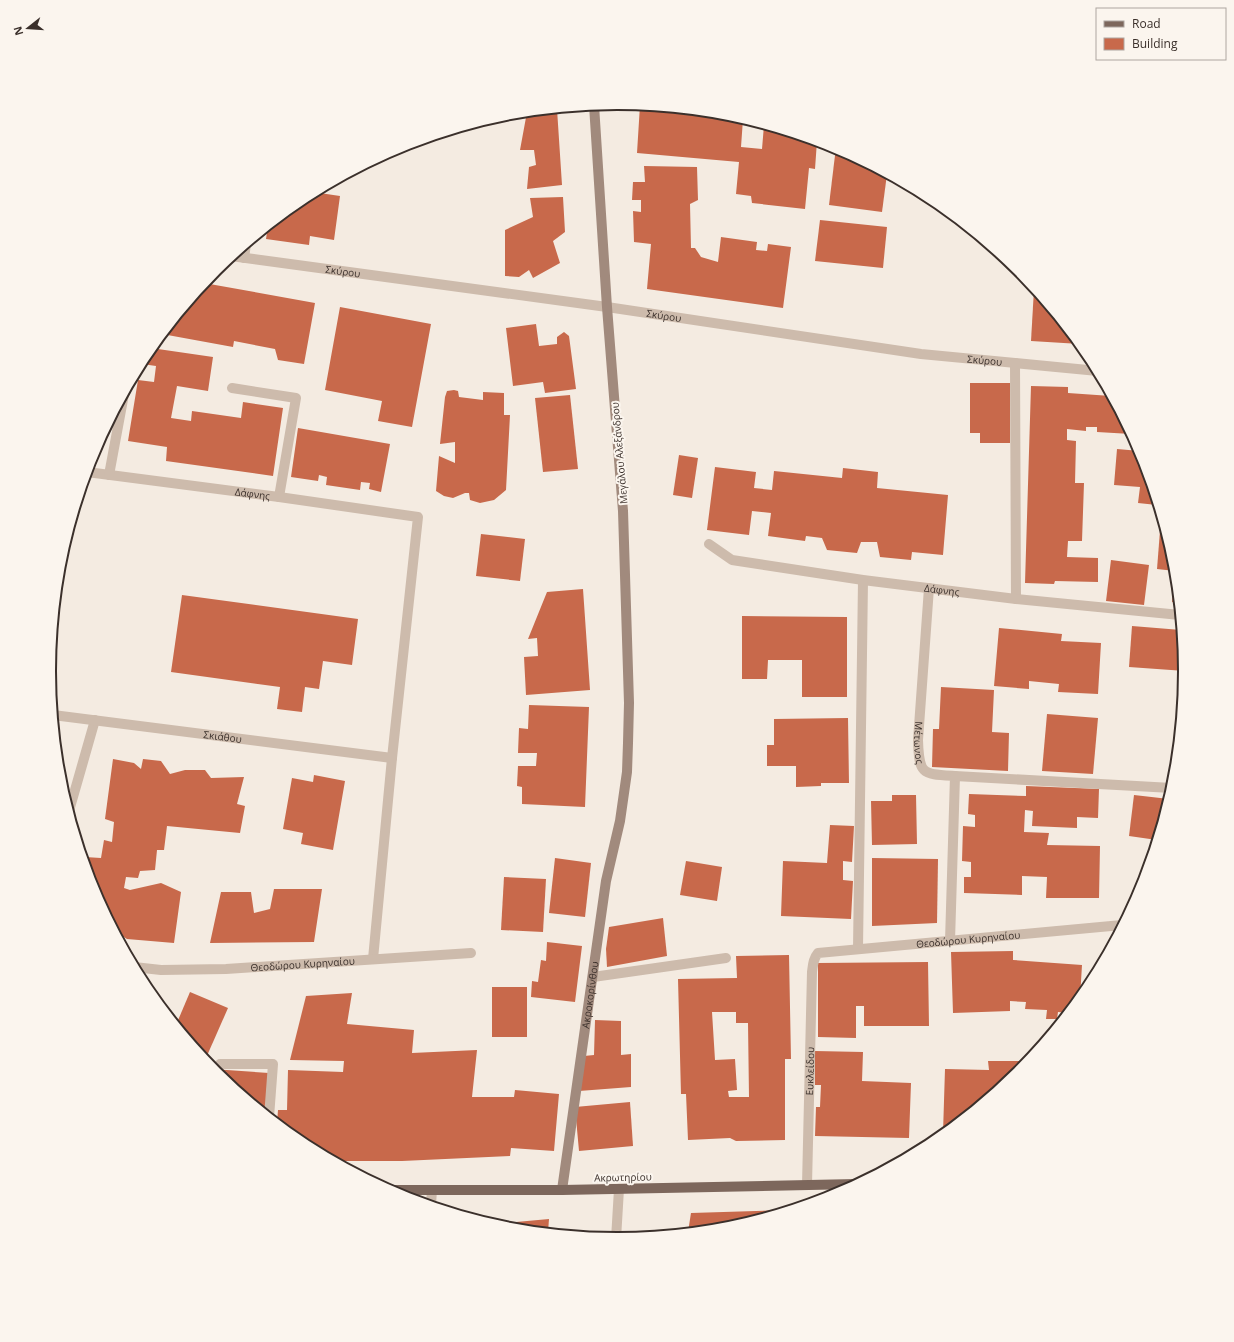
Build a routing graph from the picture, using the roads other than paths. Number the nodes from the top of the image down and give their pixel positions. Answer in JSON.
{"nodes":[{"id":1,"x":594,"y":111,"type":"edge"},
{"id":2,"x":245,"y":251,"type":"edge"},
{"id":3,"x":238,"y":257,"type":"edge"},
{"id":4,"x":244,"y":258,"type":"junction"},
{"id":5,"x":607,"y":307,"type":"junction"},
{"id":6,"x":1016,"y":363,"type":"junction"},
{"id":7,"x":1090,"y":370,"type":"edge"},
{"id":8,"x":232,"y":388,"type":"dead end"},
{"id":9,"x":121,"y":409,"type":"edge"},
{"id":10,"x":93,"y":473,"type":"edge"},
{"id":11,"x":109,"y":475,"type":"junction"},
{"id":12,"x":279,"y":497,"type":"junction"},
{"id":13,"x":709,"y":544,"type":"dead end"},
{"id":14,"x":863,"y":580,"type":"junction"},
{"id":15,"x":929,"y":588,"type":"junction"},
{"id":16,"x":1016,"y":599,"type":"junction"},
{"id":17,"x":1175,"y":614,"type":"edge"},
{"id":18,"x":58,"y":716,"type":"edge"},
{"id":19,"x":95,"y":720,"type":"junction"},
{"id":20,"x":392,"y":758,"type":"junction"},
{"id":21,"x":955,"y":776,"type":"junction"},
{"id":22,"x":1165,"y":788,"type":"edge"},
{"id":23,"x":72,"y":801,"type":"edge"},
{"id":24,"x":623,"y":801,"type":"joint"},
{"id":25,"x":1117,"y":925,"type":"edge"},
{"id":26,"x":950,"y":941,"type":"junction"},
{"id":27,"x":858,"y":949,"type":"junction"},
{"id":28,"x":471,"y":953,"type":"dead end"},
{"id":29,"x":815,"y":956,"type":"joint"},
{"id":30,"x":726,"y":958,"type":"dead end"},
{"id":31,"x":373,"y":959,"type":"junction"},
{"id":32,"x":142,"y":968,"type":"edge"},
{"id":33,"x":593,"y":977,"type":"junction"},
{"id":34,"x":220,"y":1064,"type":"dead end"},
{"id":35,"x":270,"y":1112,"type":"edge"},
{"id":36,"x":842,"y":1184,"type":"edge"},
{"id":37,"x":807,"y":1185,"type":"junction"},
{"id":38,"x":619,"y":1189,"type":"junction"},
{"id":39,"x":405,"y":1190,"type":"edge"},
{"id":40,"x":432,"y":1190,"type":"junction"},
{"id":41,"x":562,"y":1190,"type":"junction"},
{"id":42,"x":431,"y":1200,"type":"edge"},
{"id":43,"x":616,"y":1232,"type":"edge"}],
"edges":[{"from":1,"to":5,"type":"main road","name":"Μεγάλου Αλεξάνδρου"},
{"from":2,"to":4,"type":"street"},
{"from":3,"to":4,"type":"street","name":"Σκύρου"},
{"from":4,"to":5,"type":"street","name":"Σκύρου"},
{"from":5,"to":6,"type":"street","name":"Σκύρου"},
{"from":5,"to":24,"type":"main road","name":"Μεγάλου Αλεξάνδρου"},
{"from":6,"to":7,"type":"street","name":"Σκύρου"},
{"from":6,"to":16,"type":"street"},
{"from":8,"to":12,"type":"street"},
{"from":9,"to":11,"type":"street"},
{"from":10,"to":11,"type":"street","name":"Δάφνης"},
{"from":11,"to":12,"type":"street","name":"Δάφνης"},
{"from":12,"to":20,"type":"street","name":"Δάφνης"},
{"from":13,"to":14,"type":"street","name":"Δάφνης"},
{"from":14,"to":15,"type":"street","name":"Δάφνης"},
{"from":14,"to":27,"type":"street"},
{"from":15,"to":16,"type":"street","name":"Δάφνης"},
{"from":15,"to":21,"type":"street","name":"Μέτωνος"},
{"from":16,"to":17,"type":"street","name":"Δάφνης"},
{"from":18,"to":19,"type":"street","name":"Σκιάθου"},
{"from":19,"to":20,"type":"street","name":"Σκιάθου"},
{"from":19,"to":23,"type":"street"},
{"from":20,"to":31,"type":"street"},
{"from":21,"to":22,"type":"street"},
{"from":21,"to":26,"type":"street"},
{"from":24,"to":33,"type":"main road","name":"Ακροκορίνθου"},
{"from":25,"to":26,"type":"street","name":"Θεοδώρου Κυρηναίου"},
{"from":26,"to":27,"type":"street","name":"Θεοδώρου Κυρηναίου"},
{"from":27,"to":29,"type":"street","name":"Θεοδώρου Κυρηναίου"},
{"from":28,"to":31,"type":"street","name":"Θεοδώρου Κυρηναίου"},
{"from":29,"to":37,"type":"street","name":"Ευκλείδου"},
{"from":30,"to":33,"type":"street"},
{"from":31,"to":32,"type":"street","name":"Θεοδώρου Κυρηναίου"},
{"from":33,"to":41,"type":"main road","name":"Ακροκορίνθου"},
{"from":34,"to":35,"type":"street"},
{"from":36,"to":37,"type":"main road","name":"Ακρωτηρίου"},
{"from":37,"to":38,"type":"main road","name":"Ακρωτηρίου"},
{"from":38,"to":41,"type":"main road","name":"Ακρωτηρίου"},
{"from":38,"to":43,"type":"street"},
{"from":39,"to":40,"type":"main road","name":"Ακρωτηρίου"},
{"from":40,"to":41,"type":"main road","name":"Ακρωτηρίου"},
{"from":40,"to":42,"type":"street"}]}
